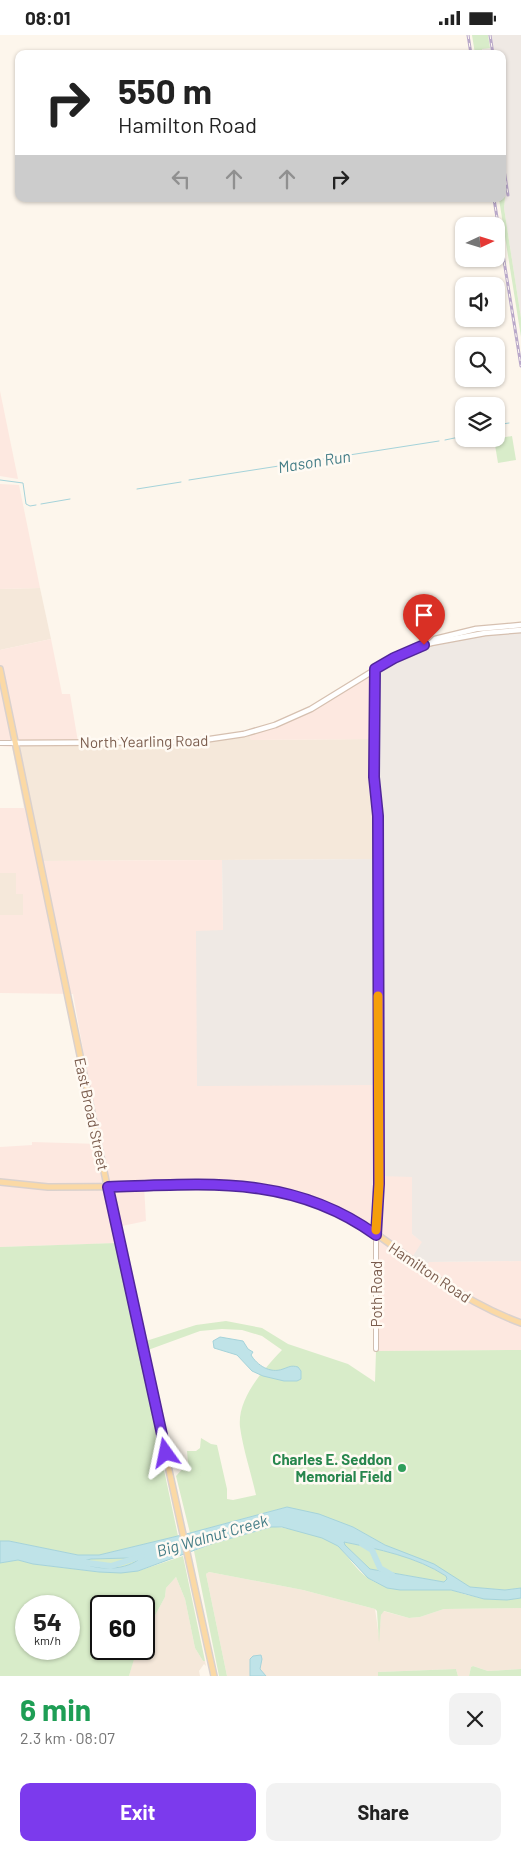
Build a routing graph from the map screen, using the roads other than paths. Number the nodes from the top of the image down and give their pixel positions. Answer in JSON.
{"nodes":[{"id":1,"x":521,"y":625,"type":"edge"},
{"id":2,"x":521,"y":630,"type":"edge"},
{"id":3,"x":430,"y":643,"type":"junction"},
{"id":4,"x":0,"y":669,"type":"edge"},
{"id":5,"x":375,"y":669,"type":"junction"},
{"id":6,"x":0,"y":743,"type":"edge"},
{"id":7,"x":15,"y":743,"type":"junction"},
{"id":8,"x":0,"y":1182,"type":"edge"},
{"id":9,"x":108,"y":1187,"type":"junction"},
{"id":10,"x":376,"y":1235,"type":"junction"},
{"id":11,"x":521,"y":1323,"type":"edge"},
{"id":12,"x":376,"y":1349,"type":"dead end"},
{"id":13,"x":214,"y":1676,"type":"edge"}],
"edges":[{"from":1,"to":3,"type":"main road","name":"North Yearling Road"},
{"from":2,"to":3,"type":"main road","name":"North Yearling Road"},
{"from":3,"to":5,"type":"main road","name":"North Yearling Road"},
{"from":4,"to":7,"type":"main road","name":"East Broad Street"},
{"from":5,"to":7,"type":"main road","name":"North Yearling Road"},
{"from":5,"to":10,"type":"street","name":"Poth Road"},
{"from":6,"to":7,"type":"street"},
{"from":7,"to":9,"type":"main road","name":"East Broad Street"},
{"from":8,"to":9,"type":"main road","name":"Hamilton Road"},
{"from":9,"to":10,"type":"main road","name":"Hamilton Road"},
{"from":9,"to":13,"type":"main road","name":"East Broad Street"},
{"from":10,"to":11,"type":"main road","name":"Hamilton Road"},
{"from":10,"to":12,"type":"street","name":"Poth Road"}]}
